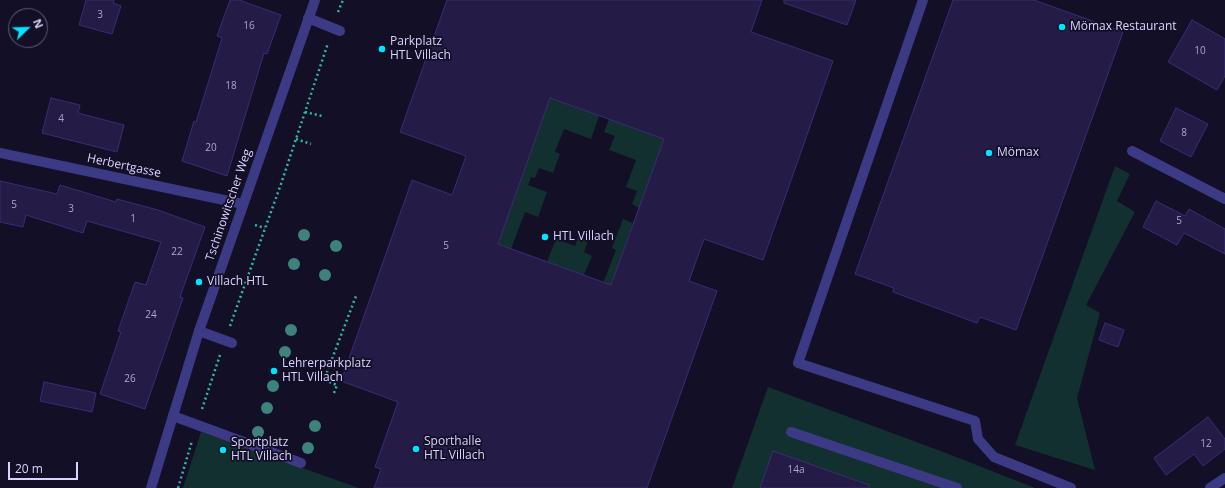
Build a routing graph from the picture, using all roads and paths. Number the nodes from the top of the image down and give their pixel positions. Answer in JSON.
{"nodes":[{"id":1,"x":315,"y":0,"type":"edge"},
{"id":2,"x":343,"y":0,"type":"edge"},
{"id":3,"x":923,"y":0,"type":"edge"},
{"id":4,"x":308,"y":18,"type":"junction"},
{"id":5,"x":336,"y":30,"type":"junction"},
{"id":6,"x":305,"y":112,"type":"junction"},
{"id":7,"x":322,"y":116,"type":"dead end"},
{"id":8,"x":296,"y":139,"type":"junction"},
{"id":9,"x":311,"y":144,"type":"dead end"},
{"id":10,"x":1132,"y":151,"type":"dead end"},
{"id":11,"x":0,"y":153,"type":"edge"},
{"id":12,"x":1225,"y":199,"type":"edge"},
{"id":13,"x":243,"y":204,"type":"junction"},
{"id":14,"x":255,"y":225,"type":"dead end"},
{"id":15,"x":265,"y":228,"type":"junction"},
{"id":16,"x":356,"y":296,"type":"dead end"},
{"id":17,"x":199,"y":331,"type":"junction"},
{"id":18,"x":228,"y":342,"type":"junction"},
{"id":19,"x":334,"y":393,"type":"dead end"},
{"id":20,"x":173,"y":416,"type":"junction"},
{"id":21,"x":197,"y":424,"type":"junction"},
{"id":22,"x":791,"y":432,"type":"dead end"},
{"id":23,"x":301,"y":463,"type":"dead end"},
{"id":24,"x":1225,"y":478,"type":"edge"},
{"id":25,"x":151,"y":488,"type":"edge"},
{"id":26,"x":178,"y":488,"type":"edge"},
{"id":27,"x":957,"y":488,"type":"edge"},
{"id":28,"x":1072,"y":488,"type":"edge"},
{"id":29,"x":1210,"y":488,"type":"edge"}],
"edges":[{"from":1,"to":4,"type":"street","name":"Tschinowitscher Weg"},
{"from":2,"to":5,"type":"path"},
{"from":3,"to":28,"type":"street"},
{"from":4,"to":5,"type":"street"},
{"from":4,"to":13,"type":"street","name":"Tschinowitscher Weg"},
{"from":5,"to":6,"type":"path"},
{"from":6,"to":7,"type":"path"},
{"from":6,"to":8,"type":"path"},
{"from":8,"to":9,"type":"path"},
{"from":8,"to":15,"type":"path"},
{"from":10,"to":12,"type":"street"},
{"from":11,"to":13,"type":"street","name":"Herbertgasse"},
{"from":13,"to":17,"type":"street","name":"Tschinowitscher Weg"},
{"from":14,"to":15,"type":"path"},
{"from":15,"to":18,"type":"path"},
{"from":16,"to":19,"type":"path"},
{"from":17,"to":18,"type":"street"},
{"from":17,"to":20,"type":"street","name":"Tschinowitscher Weg"},
{"from":18,"to":21,"type":"path"},
{"from":20,"to":21,"type":"street"},
{"from":20,"to":25,"type":"street","name":"Tschinowitscher Weg"},
{"from":21,"to":23,"type":"street"},
{"from":21,"to":26,"type":"path"},
{"from":22,"to":27,"type":"street"},
{"from":24,"to":29,"type":"street"}]}
